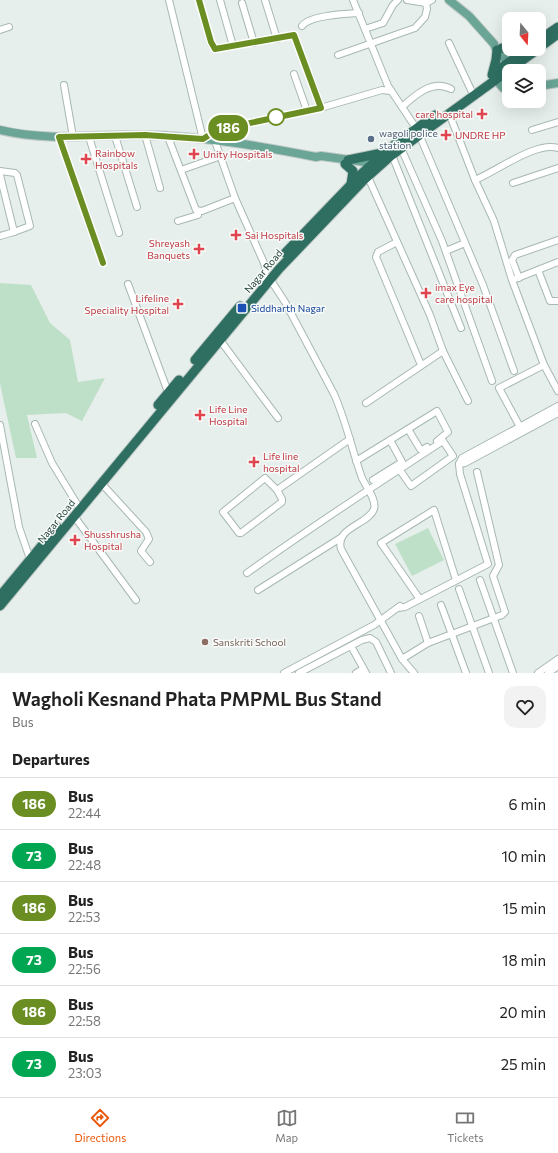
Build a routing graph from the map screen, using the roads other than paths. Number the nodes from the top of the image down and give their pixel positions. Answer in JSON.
{"nodes":[{"id":1,"x":169,"y":0,"type":"edge"},
{"id":2,"x":199,"y":0,"type":"edge"},
{"id":3,"x":220,"y":0,"type":"edge"},
{"id":4,"x":265,"y":0,"type":"edge"},
{"id":5,"x":353,"y":0,"type":"edge"},
{"id":6,"x":398,"y":0,"type":"edge"},
{"id":7,"x":407,"y":0,"type":"edge"},
{"id":8,"x":432,"y":0,"type":"edge"},
{"id":9,"x":449,"y":0,"type":"edge"},
{"id":10,"x":242,"y":3,"type":"dead end"},
{"id":11,"x":426,"y":4,"type":"junction"},
{"id":12,"x":359,"y":13,"type":"junction"},
{"id":13,"x":302,"y":26,"type":"dead end"},
{"id":14,"x":558,"y":26,"type":"edge"},
{"id":15,"x":9,"y":27,"type":"dead end"},
{"id":16,"x":365,"y":29,"type":"junction"},
{"id":17,"x":0,"y":30,"type":"edge"},
{"id":18,"x":558,"y":34,"type":"edge"},
{"id":19,"x":546,"y":35,"type":"edge"},
{"id":20,"x":277,"y":39,"type":"junction"},
{"id":21,"x":254,"y":42,"type":"junction"},
{"id":22,"x":449,"y":43,"type":"dead end"},
{"id":23,"x":546,"y":43,"type":"edge"},
{"id":24,"x":371,"y":44,"type":"junction"},
{"id":25,"x":233,"y":46,"type":"junction"},
{"id":26,"x":498,"y":47,"type":"junction"},
{"id":27,"x":502,"y":48,"type":"edge"},
{"id":28,"x":338,"y":55,"type":"dead end"},
{"id":29,"x":520,"y":56,"type":"edge"},
{"id":30,"x":525,"y":56,"type":"edge"},
{"id":31,"x":512,"y":63,"type":"junction"},
{"id":32,"x":294,"y":74,"type":"dead end"},
{"id":33,"x":494,"y":77,"type":"junction"},
{"id":34,"x":557,"y":82,"type":"edge"},
{"id":35,"x":546,"y":84,"type":"edge"},
{"id":36,"x":64,"y":85,"type":"dead end"},
{"id":37,"x":502,"y":87,"type":"edge"},
{"id":38,"x":451,"y":89,"type":"dead end"},
{"id":39,"x":471,"y":90,"type":"junction"},
{"id":40,"x":391,"y":91,"type":"junction"},
{"id":41,"x":402,"y":107,"type":"junction"},
{"id":42,"x":321,"y":108,"type":"junction"},
{"id":43,"x":307,"y":111,"type":"junction"},
{"id":44,"x":449,"y":113,"type":"junction"},
{"id":45,"x":558,"y":122,"type":"edge"},
{"id":46,"x":0,"y":130,"type":"edge"},
{"id":47,"x":532,"y":130,"type":"dead end"},
{"id":48,"x":418,"y":131,"type":"junction"},
{"id":49,"x":145,"y":135,"type":"junction"},
{"id":50,"x":115,"y":136,"type":"junction"},
{"id":51,"x":59,"y":137,"type":"junction"},
{"id":52,"x":73,"y":137,"type":"junction"},
{"id":53,"x":89,"y":137,"type":"junction"},
{"id":54,"x":168,"y":137,"type":"junction"},
{"id":55,"x":203,"y":139,"type":"junction"},
{"id":56,"x":215,"y":141,"type":"junction"},
{"id":57,"x":401,"y":148,"type":"junction"},
{"id":58,"x":558,"y":148,"type":"edge"},
{"id":59,"x":389,"y":153,"type":"junction"},
{"id":60,"x":221,"y":156,"type":"junction"},
{"id":61,"x":347,"y":162,"type":"junction"},
{"id":62,"x":558,"y":168,"type":"edge"},
{"id":63,"x":181,"y":170,"type":"junction"},
{"id":64,"x":371,"y":170,"type":"junction"},
{"id":65,"x":0,"y":171,"type":"edge"},
{"id":66,"x":0,"y":175,"type":"edge"},
{"id":67,"x":475,"y":180,"type":"junction"},
{"id":68,"x":514,"y":183,"type":"dead end"},
{"id":69,"x":350,"y":185,"type":"junction"},
{"id":70,"x":160,"y":188,"type":"dead end"},
{"id":71,"x":235,"y":198,"type":"junction"},
{"id":72,"x":7,"y":208,"type":"junction"},
{"id":73,"x":137,"y":208,"type":"dead end"},
{"id":74,"x":0,"y":210,"type":"edge"},
{"id":75,"x":197,"y":211,"type":"junction"},
{"id":76,"x":178,"y":221,"type":"dead end"},
{"id":77,"x":14,"y":232,"type":"junction"},
{"id":78,"x":119,"y":233,"type":"dead end"},
{"id":79,"x":0,"y":236,"type":"edge"},
{"id":80,"x":558,"y":240,"type":"edge"},
{"id":81,"x":397,"y":242,"type":"junction"},
{"id":82,"x":465,"y":243,"type":"junction"},
{"id":83,"x":446,"y":251,"type":"junction"},
{"id":84,"x":558,"y":262,"type":"edge"},
{"id":85,"x":103,"y":263,"type":"dead end"},
{"id":86,"x":538,"y":270,"type":"junction"},
{"id":87,"x":519,"y":278,"type":"junction"},
{"id":88,"x":267,"y":279,"type":"junction"},
{"id":89,"x":512,"y":280,"type":"junction"},
{"id":90,"x":128,"y":284,"type":"dead end"},
{"id":91,"x":558,"y":301,"type":"edge"},
{"id":92,"x":461,"y":328,"type":"dead end"},
{"id":93,"x":225,"y":329,"type":"junction"},
{"id":94,"x":220,"y":340,"type":"junction"},
{"id":95,"x":443,"y":351,"type":"junction"},
{"id":96,"x":421,"y":365,"type":"junction"},
{"id":97,"x":544,"y":365,"type":"junction"},
{"id":98,"x":514,"y":371,"type":"dead end"},
{"id":99,"x":492,"y":381,"type":"dead end"},
{"id":100,"x":558,"y":391,"type":"edge"},
{"id":101,"x":168,"y":392,"type":"junction"},
{"id":102,"x":468,"y":401,"type":"dead end"},
{"id":103,"x":366,"y":403,"type":"dead end"},
{"id":104,"x":558,"y":406,"type":"edge"},
{"id":105,"x":558,"y":412,"type":"edge"},
{"id":106,"x":278,"y":418,"type":"dead end"},
{"id":107,"x":35,"y":424,"type":"dead end"},
{"id":108,"x":0,"y":425,"type":"edge"},
{"id":109,"x":408,"y":429,"type":"junction"},
{"id":110,"x":518,"y":430,"type":"junction"},
{"id":111,"x":350,"y":439,"type":"junction"},
{"id":112,"x":390,"y":440,"type":"junction"},
{"id":113,"x":356,"y":461,"type":"junction"},
{"id":114,"x":399,"y":470,"type":"junction"},
{"id":115,"x":477,"y":472,"type":"dead end"},
{"id":116,"x":374,"y":480,"type":"dead end"},
{"id":117,"x":101,"y":483,"type":"junction"},
{"id":118,"x":277,"y":490,"type":"junction"},
{"id":119,"x":368,"y":491,"type":"junction"},
{"id":120,"x":77,"y":504,"type":"junction"},
{"id":121,"x":74,"y":516,"type":"junction"},
{"id":122,"x":343,"y":537,"type":"junction"},
{"id":123,"x":30,"y":559,"type":"junction"},
{"id":124,"x":150,"y":562,"type":"dead end"},
{"id":125,"x":247,"y":573,"type":"dead end"},
{"id":126,"x":456,"y":580,"type":"junction"},
{"id":127,"x":480,"y":580,"type":"dead end"},
{"id":128,"x":459,"y":589,"type":"dead end"},
{"id":129,"x":258,"y":590,"type":"dead end"},
{"id":130,"x":0,"y":596,"type":"edge"},
{"id":131,"x":419,"y":598,"type":"junction"},
{"id":132,"x":136,"y":600,"type":"dead end"},
{"id":133,"x":441,"y":605,"type":"dead end"},
{"id":134,"x":0,"y":606,"type":"edge"},
{"id":135,"x":419,"y":616,"type":"dead end"},
{"id":136,"x":493,"y":618,"type":"junction"},
{"id":137,"x":379,"y":619,"type":"junction"},
{"id":138,"x":472,"y":626,"type":"junction"},
{"id":139,"x":451,"y":634,"type":"junction"},
{"id":140,"x":428,"y":642,"type":"junction"},
{"id":141,"x":351,"y":646,"type":"junction"},
{"id":142,"x":402,"y":659,"type":"junction"},
{"id":143,"x":558,"y":659,"type":"edge"},
{"id":144,"x":558,"y":666,"type":"edge"},
{"id":145,"x":364,"y":671,"type":"edge"},
{"id":146,"x":284,"y":673,"type":"edge"},
{"id":147,"x":299,"y":673,"type":"edge"},
{"id":148,"x":356,"y":673,"type":"edge"},
{"id":149,"x":391,"y":673,"type":"edge"},
{"id":150,"x":414,"y":673,"type":"edge"},
{"id":151,"x":466,"y":673,"type":"edge"},
{"id":152,"x":489,"y":673,"type":"edge"},
{"id":153,"x":513,"y":673,"type":"edge"},
{"id":154,"x":538,"y":673,"type":"edge"},
{"id":155,"x":548,"y":673,"type":"edge"}],
"edges":[{"from":1,"to":55,"type":"street"},
{"from":2,"to":25,"type":"street"},
{"from":3,"to":25,"type":"street"},
{"from":4,"to":20,"type":"street"},
{"from":5,"to":12,"type":"street"},
{"from":6,"to":16,"type":"street"},
{"from":7,"to":11,"type":"street"},
{"from":8,"to":11,"type":"street"},
{"from":9,"to":26,"type":"main road"},
{"from":10,"to":21,"type":"street"},
{"from":11,"to":24,"type":"street"},
{"from":12,"to":13,"type":"street"},
{"from":12,"to":16,"type":"street"},
{"from":14,"to":19,"type":"highway"},
{"from":15,"to":17,"type":"street"},
{"from":16,"to":24,"type":"street"},
{"from":18,"to":23,"type":"highway","name":"Nagar Road"},
{"from":20,"to":21,"type":"street"},
{"from":20,"to":42,"type":"street"},
{"from":21,"to":25,"type":"street"},
{"from":22,"to":39,"type":"street"},
{"from":24,"to":28,"type":"street"},
{"from":24,"to":40,"type":"street"},
{"from":26,"to":27,"type":"highway"},
{"from":26,"to":31,"type":"main road"},
{"from":26,"to":33,"type":"highway"},
{"from":29,"to":31,"type":"highway","name":"Nagar Road"},
{"from":30,"to":31,"type":"highway","name":"Nagar Road"},
{"from":31,"to":33,"type":"highway","name":"Nagar Road"},
{"from":32,"to":43,"type":"street"},
{"from":33,"to":37,"type":"main road"},
{"from":33,"to":39,"type":"highway","name":"Nagar Road"},
{"from":33,"to":44,"type":"highway","name":"Nagar Road"},
{"from":34,"to":35,"type":"main road"},
{"from":36,"to":52,"type":"street"},
{"from":38,"to":41,"type":"street"},
{"from":39,"to":48,"type":"highway","name":"Nagar Road"},
{"from":40,"to":41,"type":"street"},
{"from":40,"to":42,"type":"street"},
{"from":41,"to":48,"type":"street"},
{"from":42,"to":43,"type":"street"},
{"from":43,"to":55,"type":"street"},
{"from":44,"to":48,"type":"highway","name":"Nagar Road"},
{"from":44,"to":67,"type":"street"},
{"from":45,"to":47,"type":"street"},
{"from":46,"to":51,"type":"main road"},
{"from":48,"to":57,"type":"highway","name":"Nagar Road"},
{"from":48,"to":59,"type":"highway","name":"Nagar Road"},
{"from":48,"to":82,"type":"street"},
{"from":49,"to":50,"type":"main road"},
{"from":49,"to":54,"type":"main road"},
{"from":49,"to":70,"type":"street"},
{"from":50,"to":53,"type":"main road"},
{"from":50,"to":73,"type":"street"},
{"from":51,"to":52,"type":"main road"},
{"from":51,"to":85,"type":"street"},
{"from":52,"to":53,"type":"main road"},
{"from":53,"to":78,"type":"street"},
{"from":54,"to":55,"type":"main road"},
{"from":54,"to":63,"type":"street"},
{"from":55,"to":56,"type":"main road"},
{"from":56,"to":60,"type":"street"},
{"from":56,"to":61,"type":"main road"},
{"from":57,"to":59,"type":"highway","name":"Nagar Road"},
{"from":57,"to":83,"type":"street"},
{"from":58,"to":67,"type":"street"},
{"from":59,"to":61,"type":"highway"},
{"from":59,"to":64,"type":"highway","name":"Nagar Road"},
{"from":59,"to":92,"type":"street"},
{"from":60,"to":63,"type":"street"},
{"from":60,"to":71,"type":"street"},
{"from":61,"to":64,"type":"main road"},
{"from":61,"to":69,"type":"highway"},
{"from":62,"to":68,"type":"street"},
{"from":63,"to":75,"type":"street"},
{"from":64,"to":69,"type":"highway","name":"Nagar Road"},
{"from":64,"to":81,"type":"street"},
{"from":64,"to":88,"type":"highway","name":"Nagar Road"},
{"from":65,"to":77,"type":"street"},
{"from":66,"to":72,"type":"street"},
{"from":67,"to":89,"type":"street"},
{"from":69,"to":88,"type":"highway","name":"Nagar Road"},
{"from":71,"to":75,"type":"street"},
{"from":71,"to":88,"type":"street"},
{"from":72,"to":74,"type":"street"},
{"from":72,"to":77,"type":"street"},
{"from":75,"to":76,"type":"street"},
{"from":77,"to":79,"type":"street"},
{"from":80,"to":87,"type":"street"},
{"from":81,"to":95,"type":"street"},
{"from":81,"to":96,"type":"street"},
{"from":82,"to":83,"type":"street"},
{"from":82,"to":98,"type":"street"},
{"from":83,"to":99,"type":"street"},
{"from":84,"to":86,"type":"street"},
{"from":86,"to":87,"type":"street"},
{"from":86,"to":91,"type":"street"},
{"from":87,"to":89,"type":"street"},
{"from":88,"to":93,"type":"highway","name":"Nagar Road"},
{"from":88,"to":111,"type":"street"},
{"from":89,"to":97,"type":"street"},
{"from":90,"to":101,"type":"street"},
{"from":93,"to":94,"type":"highway","name":"Nagar Road"},
{"from":93,"to":101,"type":"highway","name":"Nagar Road"},
{"from":94,"to":106,"type":"street"},
{"from":94,"to":117,"type":"highway","name":"Nagar Road"},
{"from":95,"to":96,"type":"street"},
{"from":95,"to":102,"type":"street"},
{"from":96,"to":103,"type":"street"},
{"from":97,"to":100,"type":"street"},
{"from":97,"to":110,"type":"street"},
{"from":101,"to":120,"type":"highway","name":"Nagar Road"},
{"from":104,"to":110,"type":"street"},
{"from":105,"to":110,"type":"street"},
{"from":107,"to":120,"type":"street"},
{"from":108,"to":123,"type":"street"},
{"from":109,"to":109,"type":"street"},
{"from":109,"to":112,"type":"street"},
{"from":110,"to":126,"type":"street"},
{"from":111,"to":113,"type":"street"},
{"from":111,"to":118,"type":"street"},
{"from":112,"to":113,"type":"street"},
{"from":112,"to":116,"type":"street"},
{"from":113,"to":119,"type":"street"},
{"from":114,"to":114,"type":"street"},
{"from":114,"to":119,"type":"street"},
{"from":115,"to":136,"type":"street"},
{"from":117,"to":121,"type":"highway","name":"Nagar Road"},
{"from":117,"to":124,"type":"street"},
{"from":118,"to":118,"type":"street"},
{"from":119,"to":122,"type":"street"},
{"from":119,"to":125,"type":"street"},
{"from":120,"to":123,"type":"highway","name":"Nagar Road"},
{"from":121,"to":132,"type":"street"},
{"from":121,"to":134,"type":"highway","name":"Nagar Road"},
{"from":122,"to":129,"type":"street"},
{"from":122,"to":137,"type":"street"},
{"from":123,"to":130,"type":"highway","name":"Nagar Road"},
{"from":126,"to":131,"type":"street"},
{"from":126,"to":131,"type":"street"},
{"from":127,"to":136,"type":"street"},
{"from":128,"to":138,"type":"street"},
{"from":131,"to":137,"type":"street"},
{"from":133,"to":139,"type":"street"},
{"from":135,"to":140,"type":"street"},
{"from":136,"to":138,"type":"street"},
{"from":136,"to":153,"type":"street"},
{"from":137,"to":142,"type":"street"},
{"from":137,"to":146,"type":"street"},
{"from":138,"to":139,"type":"street"},
{"from":138,"to":152,"type":"street"},
{"from":139,"to":140,"type":"street"},
{"from":139,"to":151,"type":"street"},
{"from":140,"to":142,"type":"street"},
{"from":141,"to":145,"type":"street"},
{"from":141,"to":147,"type":"street"},
{"from":141,"to":149,"type":"street"},
{"from":142,"to":150,"type":"street"},
{"from":143,"to":154,"type":"street"},
{"from":144,"to":155,"type":"street"},
{"from":145,"to":148,"type":"street"}]}
